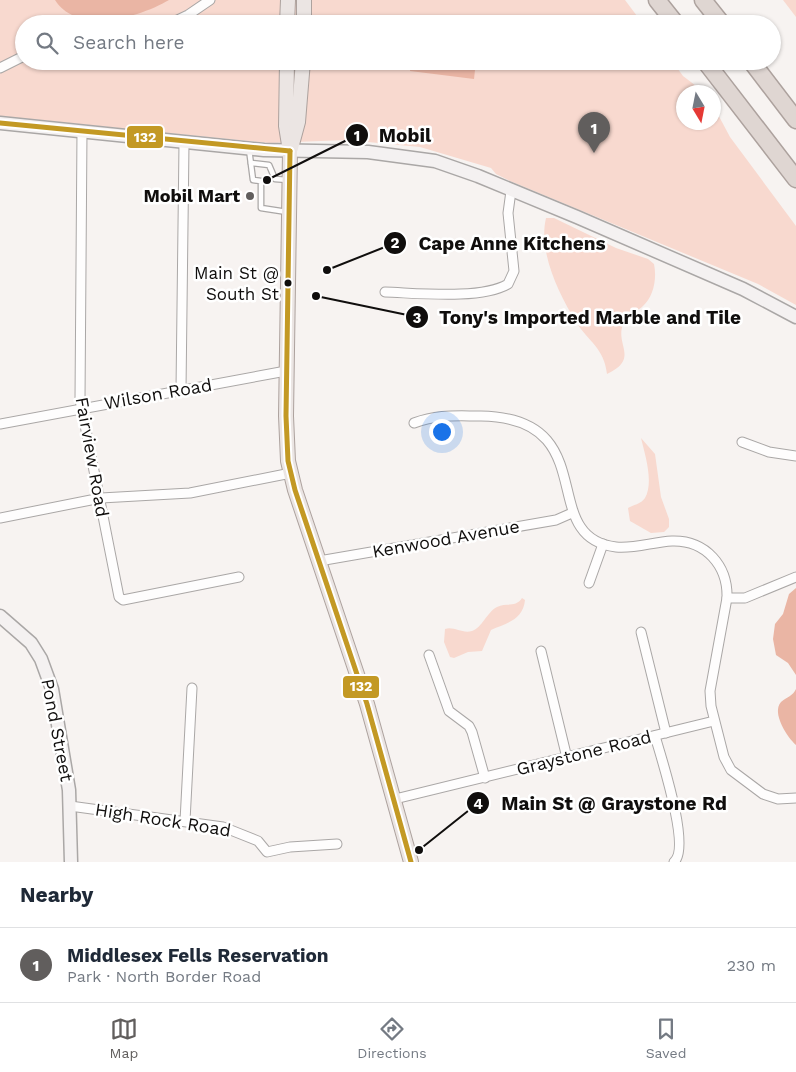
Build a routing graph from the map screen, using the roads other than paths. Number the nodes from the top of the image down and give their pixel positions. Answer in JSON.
{"nodes":[{"id":1,"x":210,"y":0,"type":"edge"},
{"id":2,"x":288,"y":0,"type":"edge"},
{"id":3,"x":304,"y":0,"type":"edge"},
{"id":4,"x":657,"y":0,"type":"edge"},
{"id":5,"x":704,"y":0,"type":"edge"},
{"id":6,"x":188,"y":15,"type":"edge"},
{"id":7,"x":287,"y":15,"type":"edge"},
{"id":8,"x":304,"y":15,"type":"edge"},
{"id":9,"x":669,"y":15,"type":"edge"},
{"id":10,"x":715,"y":15,"type":"edge"},
{"id":11,"x":15,"y":60,"type":"edge"},
{"id":12,"x":0,"y":68,"type":"edge"},
{"id":13,"x":287,"y":70,"type":"edge"},
{"id":14,"x":302,"y":70,"type":"edge"},
{"id":15,"x":712,"y":70,"type":"edge"},
{"id":16,"x":758,"y":70,"type":"edge"},
{"id":17,"x":796,"y":120,"type":"edge"},
{"id":18,"x":0,"y":123,"type":"edge"},
{"id":19,"x":82,"y":131,"type":"junction"},
{"id":20,"x":184,"y":143,"type":"junction"},
{"id":21,"x":249,"y":149,"type":"junction"},
{"id":22,"x":290,"y":151,"type":"junction"},
{"id":23,"x":251,"y":163,"type":"junction"},
{"id":24,"x":796,"y":179,"type":"edge"},
{"id":25,"x":289,"y":180,"type":"junction"},
{"id":26,"x":511,"y":190,"type":"junction"},
{"id":27,"x":289,"y":212,"type":"junction"},
{"id":28,"x":385,"y":292,"type":"dead end"},
{"id":29,"x":796,"y":317,"type":"edge"},
{"id":30,"x":286,"y":371,"type":"junction"},
{"id":31,"x":181,"y":390,"type":"junction"},
{"id":32,"x":82,"y":408,"type":"junction"},
{"id":33,"x":414,"y":423,"type":"dead end"},
{"id":34,"x":0,"y":424,"type":"edge"},
{"id":35,"x":742,"y":442,"type":"dead end"},
{"id":36,"x":796,"y":456,"type":"edge"},
{"id":37,"x":291,"y":473,"type":"junction"},
{"id":38,"x":99,"y":498,"type":"junction"},
{"id":39,"x":572,"y":514,"type":"junction"},
{"id":40,"x":0,"y":518,"type":"edge"},
{"id":41,"x":603,"y":544,"type":"junction"},
{"id":42,"x":318,"y":560,"type":"junction"},
{"id":43,"x":796,"y":576,"type":"edge"},
{"id":44,"x":239,"y":578,"type":"dead end"},
{"id":45,"x":589,"y":583,"type":"dead end"},
{"id":46,"x":727,"y":598,"type":"junction"},
{"id":47,"x":0,"y":616,"type":"edge"},
{"id":48,"x":641,"y":632,"type":"dead end"},
{"id":49,"x":541,"y":651,"type":"dead end"},
{"id":50,"x":429,"y":655,"type":"dead end"},
{"id":51,"x":192,"y":688,"type":"dead end"},
{"id":52,"x":714,"y":721,"type":"junction"},
{"id":53,"x":666,"y":733,"type":"junction"},
{"id":54,"x":655,"y":736,"type":"junction"},
{"id":55,"x":567,"y":758,"type":"junction"},
{"id":56,"x":485,"y":778,"type":"junction"},
{"id":57,"x":796,"y":798,"type":"edge"},
{"id":58,"x":395,"y":799,"type":"junction"},
{"id":59,"x":70,"y":806,"type":"junction"},
{"id":60,"x":185,"y":821,"type":"junction"},
{"id":61,"x":337,"y":844,"type":"dead end"},
{"id":62,"x":675,"y":861,"type":"edge"},
{"id":63,"x":71,"y":862,"type":"edge"},
{"id":64,"x":411,"y":862,"type":"edge"}],
"edges":[{"from":1,"to":6,"type":"street"},
{"from":2,"to":7,"type":"main road"},
{"from":3,"to":8,"type":"main road"},
{"from":4,"to":9,"type":"highway"},
{"from":5,"to":10,"type":"highway"},
{"from":11,"to":12,"type":"street"},
{"from":13,"to":22,"type":"main road"},
{"from":14,"to":22,"type":"main road"},
{"from":15,"to":24,"type":"highway"},
{"from":16,"to":17,"type":"highway"},
{"from":18,"to":19,"type":"main road"},
{"from":19,"to":20,"type":"main road"},
{"from":19,"to":32,"type":"street","name":"Fairview Road"},
{"from":20,"to":21,"type":"main road"},
{"from":20,"to":31,"type":"street"},
{"from":21,"to":22,"type":"main road"},
{"from":21,"to":23,"type":"lane"},
{"from":22,"to":25,"type":"main road"},
{"from":22,"to":26,"type":"main road"},
{"from":23,"to":25,"type":"lane"},
{"from":23,"to":27,"type":"lane"},
{"from":25,"to":27,"type":"main road"},
{"from":26,"to":28,"type":"street"},
{"from":26,"to":29,"type":"main road"},
{"from":27,"to":30,"type":"main road"},
{"from":30,"to":31,"type":"street","name":"Wilson Road"},
{"from":30,"to":37,"type":"main road"},
{"from":31,"to":32,"type":"street","name":"Wilson Road"},
{"from":32,"to":34,"type":"street","name":"Wilson Road"},
{"from":32,"to":38,"type":"street","name":"Fairview Road"},
{"from":33,"to":39,"type":"street"},
{"from":35,"to":36,"type":"street"},
{"from":37,"to":38,"type":"street"},
{"from":37,"to":42,"type":"main road"},
{"from":38,"to":40,"type":"street"},
{"from":38,"to":44,"type":"street","name":"Fairview Road"},
{"from":39,"to":41,"type":"street"},
{"from":39,"to":42,"type":"street","name":"Kenwood Avenue"},
{"from":41,"to":45,"type":"street"},
{"from":41,"to":46,"type":"street"},
{"from":42,"to":58,"type":"main road"},
{"from":43,"to":46,"type":"street"},
{"from":46,"to":52,"type":"street"},
{"from":47,"to":59,"type":"main road","name":"Pond Street"},
{"from":48,"to":53,"type":"street"},
{"from":49,"to":55,"type":"street"},
{"from":50,"to":56,"type":"street"},
{"from":51,"to":60,"type":"street"},
{"from":52,"to":53,"type":"street","name":"Graystone Road"},
{"from":52,"to":57,"type":"street"},
{"from":53,"to":54,"type":"street","name":"Graystone Road"},
{"from":54,"to":55,"type":"street","name":"Graystone Road"},
{"from":54,"to":62,"type":"street"},
{"from":55,"to":56,"type":"street","name":"Graystone Road"},
{"from":56,"to":58,"type":"street","name":"Graystone Road"},
{"from":58,"to":64,"type":"main road"},
{"from":59,"to":60,"type":"street","name":"High Rock Road"},
{"from":59,"to":63,"type":"main road","name":"Pond Street"},
{"from":60,"to":61,"type":"street","name":"High Rock Road"}]}
